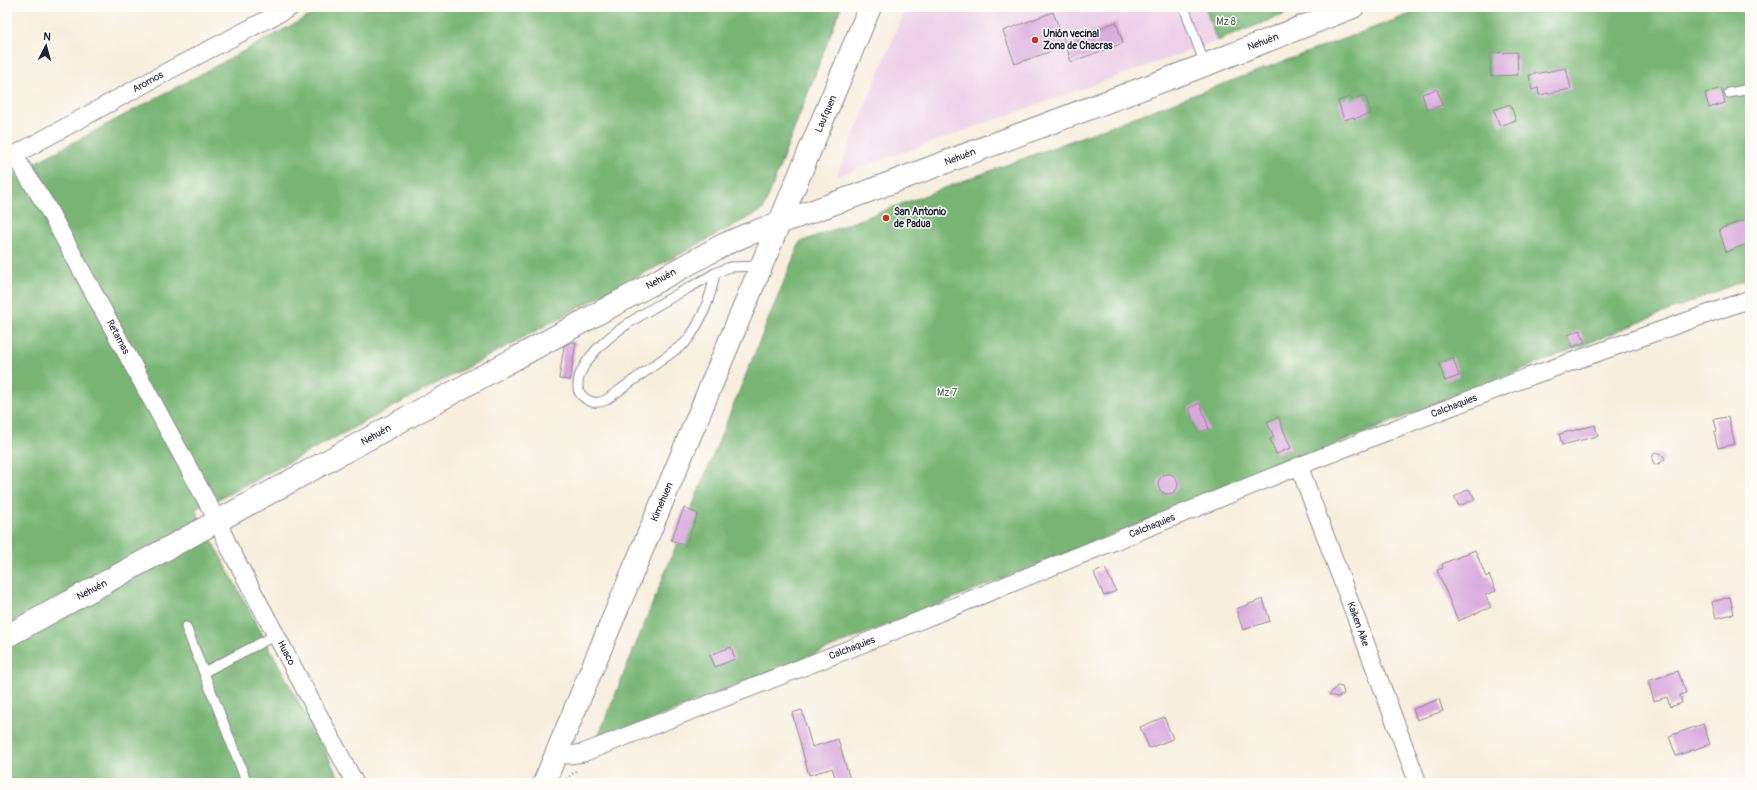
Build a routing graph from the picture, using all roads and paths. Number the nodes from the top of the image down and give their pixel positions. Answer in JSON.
{"nodes":[{"id":1,"x":291,"y":7,"type":"edge"},
{"id":2,"x":870,"y":7,"type":"edge"},
{"id":3,"x":1184,"y":7,"type":"edge"},
{"id":4,"x":1353,"y":7,"type":"edge"},
{"id":5,"x":1205,"y":65,"type":"junction"},
{"id":6,"x":1750,"y":89,"type":"edge"},
{"id":7,"x":1729,"y":93,"type":"dead end"},
{"id":8,"x":10,"y":157,"type":"edge"},
{"id":9,"x":781,"y":222,"type":"junction"},
{"id":10,"x":762,"y":266,"type":"junction"},
{"id":11,"x":715,"y":273,"type":"junction"},
{"id":12,"x":1750,"y":298,"type":"edge"},
{"id":13,"x":1299,"y":466,"type":"junction"},
{"id":14,"x":218,"y":522,"type":"junction"},
{"id":15,"x":186,"y":626,"type":"dead end"},
{"id":16,"x":276,"y":635,"type":"junction"},
{"id":17,"x":7,"y":636,"type":"edge"},
{"id":18,"x":204,"y":672,"type":"junction"},
{"id":19,"x":557,"y":754,"type":"junction"},
{"id":20,"x":579,"y":770,"type":"dead end"},
{"id":21,"x":248,"y":783,"type":"edge"},
{"id":22,"x":355,"y":783,"type":"edge"},
{"id":23,"x":544,"y":783,"type":"edge"},
{"id":24,"x":562,"y":783,"type":"edge"},
{"id":25,"x":1418,"y":783,"type":"edge"}],
"edges":[{"from":1,"to":8,"type":"street","name":"Aromos"},
{"from":2,"to":9,"type":"street","name":"Laufquen"},
{"from":3,"to":5,"type":"lane"},
{"from":4,"to":5,"type":"street","name":"Nehuén"},
{"from":5,"to":9,"type":"street","name":"Nehuén"},
{"from":6,"to":7,"type":"lane"},
{"from":8,"to":14,"type":"street","name":"Retamas"},
{"from":9,"to":10,"type":"street","name":"Kimehuen"},
{"from":9,"to":14,"type":"street","name":"Nehuén"},
{"from":10,"to":11,"type":"lane"},
{"from":10,"to":19,"type":"street","name":"Kimehuen"},
{"from":11,"to":11,"type":"lane"},
{"from":12,"to":13,"type":"street","name":"Calchaquies"},
{"from":13,"to":19,"type":"street","name":"Calchaquies"},
{"from":13,"to":25,"type":"street","name":"Kaiken Aike"},
{"from":14,"to":16,"type":"street","name":"Huaco"},
{"from":14,"to":17,"type":"street","name":"Nehuén"},
{"from":15,"to":18,"type":"lane"},
{"from":16,"to":18,"type":"lane"},
{"from":16,"to":22,"type":"street","name":"Huaco"},
{"from":18,"to":21,"type":"lane"},
{"from":19,"to":23,"type":"street","name":"Kimehuen"},
{"from":20,"to":24,"type":"path"}]}
